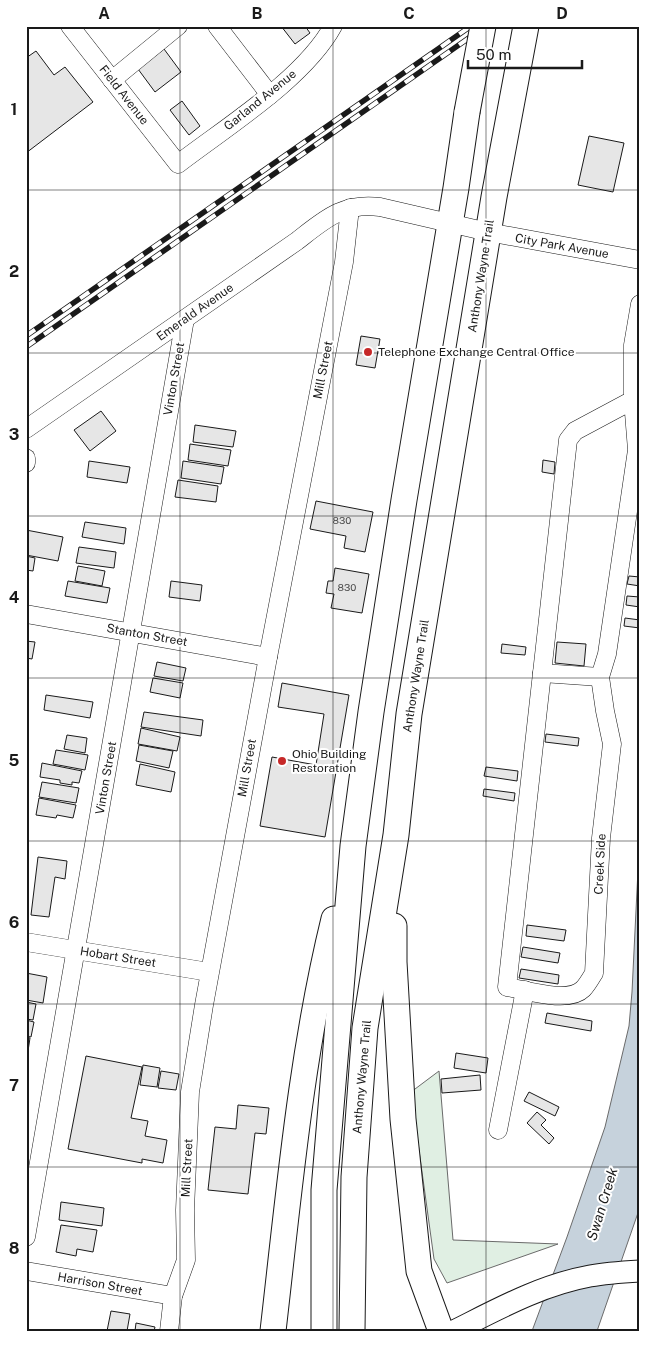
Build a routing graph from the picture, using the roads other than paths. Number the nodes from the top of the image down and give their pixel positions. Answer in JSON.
{"nodes":[{"id":1,"x":70,"y":26,"type":"edge"},
{"id":2,"x":178,"y":26,"type":"edge"},
{"id":3,"x":217,"y":26,"type":"edge"},
{"id":4,"x":333,"y":26,"type":"edge"},
{"id":5,"x":483,"y":26,"type":"edge"},
{"id":6,"x":526,"y":26,"type":"edge"},
{"id":7,"x":112,"y":80,"type":"junction"},
{"id":8,"x":270,"y":95,"type":"junction"},
{"id":9,"x":178,"y":164,"type":"joint"},
{"id":10,"x":367,"y":205,"type":"joint"},
{"id":11,"x":350,"y":208,"type":"junction"},
{"id":12,"x":450,"y":223,"type":"junction"},
{"id":13,"x":488,"y":232,"type":"junction"},
{"id":14,"x":640,"y":260,"type":"edge"},
{"id":15,"x":640,"y":304,"type":"edge"},
{"id":16,"x":185,"y":319,"type":"junction"},
{"id":17,"x":636,"y":367,"type":"edge"},
{"id":18,"x":633,"y":400,"type":"junction"},
{"id":19,"x":637,"y":421,"type":"edge"},
{"id":20,"x":26,"y":429,"type":"edge"},
{"id":21,"x":26,"y":458,"type":"edge"},
{"id":22,"x":26,"y":462,"type":"edge"},
{"id":23,"x":26,"y":614,"type":"edge"},
{"id":24,"x":131,"y":632,"type":"junction"},
{"id":25,"x":268,"y":657,"type":"junction"},
{"id":26,"x":542,"y":673,"type":"junction"},
{"id":27,"x":600,"y":677,"type":"junction"},
{"id":28,"x":396,"y":835,"type":"junction"},
{"id":29,"x":352,"y":846,"type":"junction"},
{"id":30,"x":26,"y":942,"type":"edge"},
{"id":31,"x":76,"y":950,"type":"junction"},
{"id":32,"x":209,"y":972,"type":"junction"},
{"id":33,"x":525,"y":990,"type":"junction"},
{"id":34,"x":498,"y":1130,"type":"dead end"},
{"id":35,"x":26,"y":1237,"type":"edge"},
{"id":36,"x":26,"y":1271,"type":"edge"},
{"id":37,"x":640,"y":1271,"type":"edge"},
{"id":38,"x":173,"y":1296,"type":"junction"},
{"id":39,"x":352,"y":1325,"type":"edge"},
{"id":40,"x":169,"y":1331,"type":"edge"},
{"id":41,"x":273,"y":1331,"type":"edge"},
{"id":42,"x":324,"y":1331,"type":"edge"},
{"id":43,"x":441,"y":1331,"type":"edge"},
{"id":44,"x":454,"y":1331,"type":"edge"}],
"edges":[{"from":1,"to":7,"type":"street","name":"Field Avenue"},
{"from":2,"to":7,"type":"street"},
{"from":3,"to":8,"type":"street"},
{"from":4,"to":8,"type":"street","name":"Garland Avenue"},
{"from":5,"to":12,"type":"highway","bridge":true},
{"from":6,"to":13,"type":"highway","name":"Anthony Wayne Trail"},
{"from":7,"to":9,"type":"street","name":"Field Avenue"},
{"from":8,"to":9,"type":"street","name":"Garland Avenue"},
{"from":10,"to":11,"type":"street","name":"Emerald Avenue"},
{"from":10,"to":12,"type":"street","name":"City Park Avenue"},
{"from":11,"to":16,"type":"street","name":"Emerald Avenue"},
{"from":11,"to":25,"type":"street","name":"Mill Street"},
{"from":12,"to":13,"type":"street","name":"City Park Avenue"},
{"from":12,"to":29,"type":"highway"},
{"from":13,"to":14,"type":"street","name":"City Park Avenue"},
{"from":13,"to":28,"type":"highway","name":"Anthony Wayne Trail"},
{"from":15,"to":17,"type":"street","name":"Creek Side"},
{"from":16,"to":20,"type":"street","name":"Emerald Avenue"},
{"from":16,"to":24,"type":"street","name":"Vinton Street"},
{"from":17,"to":18,"type":"street","name":"Creek Side"},
{"from":18,"to":19,"type":"street","name":"Creek Side"},
{"from":18,"to":26,"type":"street","name":"Creek Side"},
{"from":19,"to":27,"type":"street","name":"Creek Side"},
{"from":21,"to":22,"type":"street"},
{"from":23,"to":24,"type":"street","name":"Stanton Street"},
{"from":24,"to":25,"type":"street","name":"Stanton Street"},
{"from":24,"to":31,"type":"street","name":"Vinton Street"},
{"from":25,"to":32,"type":"street","name":"Mill Street"},
{"from":26,"to":27,"type":"street"},
{"from":26,"to":33,"type":"street","name":"Creek Side"},
{"from":27,"to":33,"type":"street","name":"Creek Side"},
{"from":28,"to":39,"type":"highway","name":"Anthony Wayne Trail"},
{"from":28,"to":43,"type":"highway"},
{"from":29,"to":41,"type":"highway"},
{"from":29,"to":42,"type":"highway"},
{"from":30,"to":31,"type":"street","name":"Hobart Street"},
{"from":31,"to":32,"type":"street","name":"Hobart Street"},
{"from":31,"to":35,"type":"street","name":"Vinton Street"},
{"from":32,"to":38,"type":"street","name":"Mill Street"},
{"from":33,"to":34,"type":"street"},
{"from":36,"to":38,"type":"street","name":"Harrison Street"},
{"from":37,"to":44,"type":"main road"},
{"from":38,"to":40,"type":"street","name":"Mill Street"}]}
